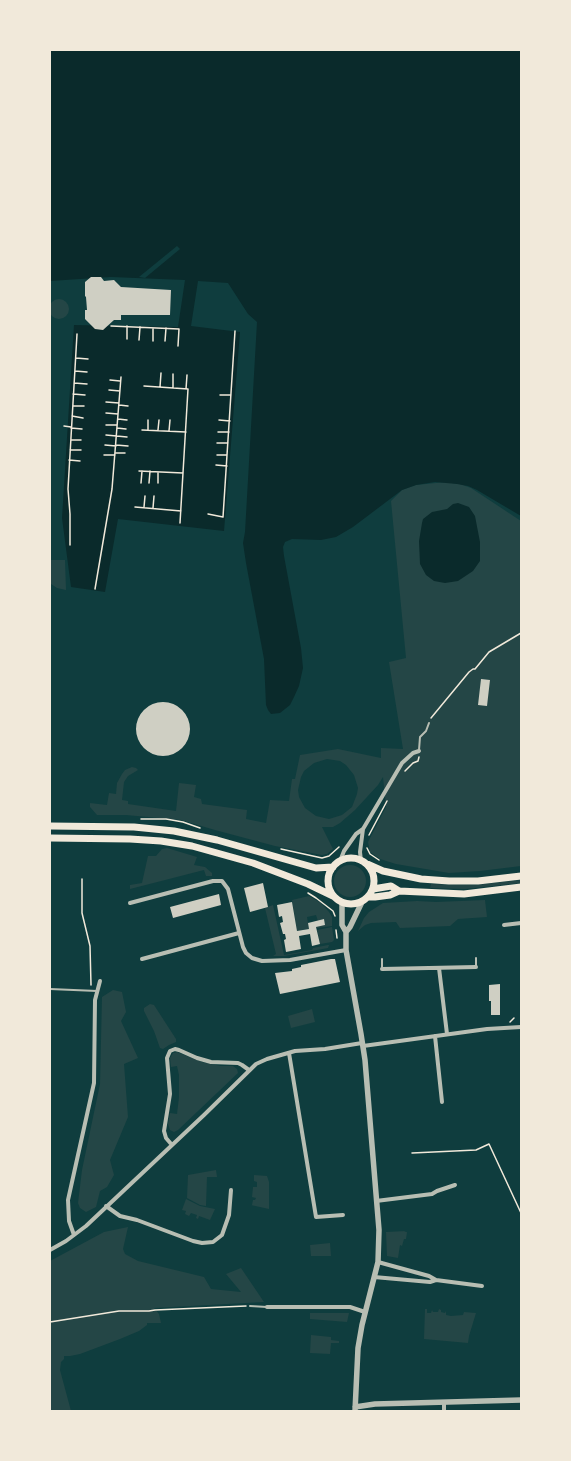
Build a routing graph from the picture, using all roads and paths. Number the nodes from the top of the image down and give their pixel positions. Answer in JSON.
{"nodes":[{"id":1,"x":111,"y":326,"type":"dead end"},
{"id":2,"x":127,"y":326,"type":"junction"},
{"id":3,"x":140,"y":327,"type":"junction"},
{"id":4,"x":153,"y":328,"type":"junction"},
{"id":5,"x":166,"y":328,"type":"junction"},
{"id":6,"x":235,"y":331,"type":"dead end"},
{"id":7,"x":77,"y":334,"type":"dead end"},
{"id":8,"x":127,"y":339,"type":"dead end"},
{"id":9,"x":139,"y":340,"type":"dead end"},
{"id":10,"x":153,"y":341,"type":"dead end"},
{"id":11,"x":165,"y":341,"type":"dead end"},
{"id":12,"x":178,"y":346,"type":"dead end"},
{"id":13,"x":76,"y":358,"type":"junction"},
{"id":14,"x":88,"y":359,"type":"dead end"},
{"id":15,"x":75,"y":371,"type":"junction"},
{"id":16,"x":87,"y":372,"type":"dead end"},
{"id":17,"x":161,"y":373,"type":"dead end"},
{"id":18,"x":173,"y":374,"type":"dead end"},
{"id":19,"x":186,"y":375,"type":"dead end"},
{"id":20,"x":121,"y":377,"type":"dead end"},
{"id":21,"x":110,"y":380,"type":"dead end"},
{"id":22,"x":120,"y":381,"type":"junction"},
{"id":23,"x":74,"y":383,"type":"junction"},
{"id":24,"x":87,"y":384,"type":"dead end"},
{"id":25,"x":144,"y":386,"type":"dead end"},
{"id":26,"x":160,"y":387,"type":"junction"},
{"id":27,"x":173,"y":388,"type":"junction"},
{"id":28,"x":186,"y":389,"type":"junction"},
{"id":29,"x":109,"y":390,"type":"dead end"},
{"id":30,"x":120,"y":391,"type":"junction"},
{"id":31,"x":74,"y":394,"type":"junction"},
{"id":32,"x":85,"y":395,"type":"dead end"},
{"id":33,"x":220,"y":395,"type":"dead end"},
{"id":34,"x":231,"y":395,"type":"junction"},
{"id":35,"x":106,"y":402,"type":"dead end"},
{"id":36,"x":119,"y":404,"type":"junction"},
{"id":37,"x":73,"y":406,"type":"junction"},
{"id":38,"x":84,"y":406,"type":"dead end"},
{"id":39,"x":128,"y":406,"type":"dead end"},
{"id":40,"x":106,"y":413,"type":"dead end"},
{"id":41,"x":118,"y":414,"type":"junction"},
{"id":42,"x":72,"y":416,"type":"junction"},
{"id":43,"x":83,"y":418,"type":"dead end"},
{"id":44,"x":118,"y":419,"type":"junction"},
{"id":45,"x":127,"y":420,"type":"dead end"},
{"id":46,"x":148,"y":420,"type":"dead end"},
{"id":47,"x":159,"y":420,"type":"dead end"},
{"id":48,"x":170,"y":420,"type":"dead end"},
{"id":49,"x":219,"y":420,"type":"dead end"},
{"id":50,"x":230,"y":421,"type":"junction"},
{"id":51,"x":106,"y":425,"type":"dead end"},
{"id":52,"x":64,"y":426,"type":"dead end"},
{"id":53,"x":71,"y":427,"type":"junction"},
{"id":54,"x":117,"y":427,"type":"junction"},
{"id":55,"x":82,"y":429,"type":"dead end"},
{"id":56,"x":126,"y":429,"type":"dead end"},
{"id":57,"x":142,"y":430,"type":"dead end"},
{"id":58,"x":148,"y":430,"type":"junction"},
{"id":59,"x":158,"y":430,"type":"junction"},
{"id":60,"x":169,"y":431,"type":"junction"},
{"id":61,"x":186,"y":432,"type":"junction"},
{"id":62,"x":218,"y":432,"type":"dead end"},
{"id":63,"x":229,"y":432,"type":"junction"},
{"id":64,"x":106,"y":435,"type":"dead end"},
{"id":65,"x":117,"y":436,"type":"junction"},
{"id":66,"x":127,"y":437,"type":"dead end"},
{"id":67,"x":71,"y":440,"type":"junction"},
{"id":68,"x":82,"y":440,"type":"dead end"},
{"id":69,"x":217,"y":443,"type":"dead end"},
{"id":70,"x":228,"y":443,"type":"junction"},
{"id":71,"x":105,"y":445,"type":"dead end"},
{"id":72,"x":116,"y":445,"type":"junction"},
{"id":73,"x":128,"y":446,"type":"dead end"},
{"id":74,"x":70,"y":450,"type":"junction"},
{"id":75,"x":81,"y":450,"type":"dead end"},
{"id":76,"x":126,"y":453,"type":"dead end"},
{"id":77,"x":116,"y":454,"type":"junction"},
{"id":78,"x":104,"y":455,"type":"dead end"},
{"id":79,"x":217,"y":455,"type":"dead end"},
{"id":80,"x":227,"y":455,"type":"junction"},
{"id":81,"x":69,"y":460,"type":"junction"},
{"id":82,"x":80,"y":461,"type":"dead end"},
{"id":83,"x":216,"y":466,"type":"dead end"},
{"id":84,"x":227,"y":466,"type":"junction"},
{"id":85,"x":150,"y":471,"type":"junction"},
{"id":86,"x":158,"y":472,"type":"junction"},
{"id":87,"x":183,"y":474,"type":"junction"},
{"id":88,"x":158,"y":482,"type":"dead end"},
{"id":89,"x":141,"y":483,"type":"dead end"},
{"id":90,"x":149,"y":483,"type":"dead end"},
{"id":91,"x":145,"y":496,"type":"dead end"},
{"id":92,"x":154,"y":496,"type":"dead end"},
{"id":93,"x":135,"y":507,"type":"dead end"},
{"id":94,"x":144,"y":507,"type":"junction"},
{"id":95,"x":153,"y":508,"type":"junction"},
{"id":96,"x":181,"y":511,"type":"junction"},
{"id":97,"x":208,"y":514,"type":"dead end"},
{"id":98,"x":180,"y":523,"type":"dead end"},
{"id":99,"x":70,"y":545,"type":"dead end"},
{"id":100,"x":95,"y":590,"type":"dead end"},
{"id":101,"x":521,"y":633,"type":"edge"},
{"id":102,"x":429,"y":723,"type":"joint"},
{"id":103,"x":419,"y":751,"type":"joint"},
{"id":104,"x":418,"y":761,"type":"dead end"},
{"id":105,"x":404,"y":772,"type":"dead end"},
{"id":106,"x":384,"y":807,"type":"dead end"},
{"id":107,"x":50,"y":826,"type":"edge"},
{"id":108,"x":363,"y":829,"type":"junction"},
{"id":109,"x":368,"y":837,"type":"dead end"},
{"id":110,"x":50,"y":838,"type":"edge"},
{"id":111,"x":342,"y":844,"type":"dead end"},
{"id":112,"x":369,"y":852,"type":"dead end"},
{"id":113,"x":329,"y":856,"type":"dead end"},
{"id":114,"x":340,"y":861,"type":"junction"},
{"id":115,"x":363,"y":862,"type":"junction"},
{"id":116,"x":382,"y":862,"type":"dead end"},
{"id":117,"x":333,"y":867,"type":"junction"},
{"id":118,"x":521,"y":876,"type":"edge"},
{"id":119,"x":82,"y":880,"type":"dead end"},
{"id":120,"x":521,"y":887,"type":"edge"},
{"id":121,"x":373,"y":889,"type":"junction"},
{"id":122,"x":399,"y":891,"type":"junction"},
{"id":123,"x":306,"y":892,"type":"dead end"},
{"id":124,"x":332,"y":896,"type":"junction"},
{"id":125,"x":365,"y":899,"type":"junction"},
{"id":126,"x":130,"y":903,"type":"dead end"},
{"id":127,"x":342,"y":903,"type":"junction"},
{"id":128,"x":335,"y":920,"type":"dead end"},
{"id":129,"x":521,"y":923,"type":"edge"},
{"id":130,"x":504,"y":926,"type":"dead end"},
{"id":131,"x":346,"y":932,"type":"junction"},
{"id":132,"x":239,"y":933,"type":"junction"},
{"id":133,"x":346,"y":950,"type":"junction"},
{"id":134,"x":476,"y":958,"type":"dead end"},
{"id":135,"x":142,"y":959,"type":"dead end"},
{"id":136,"x":382,"y":959,"type":"dead end"},
{"id":137,"x":476,"y":967,"type":"joint"},
{"id":138,"x":439,"y":968,"type":"junction"},
{"id":139,"x":382,"y":969,"type":"joint"},
{"id":140,"x":100,"y":981,"type":"dead end"},
{"id":141,"x":50,"y":990,"type":"edge"},
{"id":142,"x":91,"y":991,"type":"junction"},
{"id":143,"x":97,"y":991,"type":"junction"},
{"id":144,"x":521,"y":1027,"type":"edge"},
{"id":145,"x":447,"y":1034,"type":"junction"},
{"id":146,"x":435,"y":1036,"type":"junction"},
{"id":147,"x":363,"y":1045,"type":"junction"},
{"id":148,"x":289,"y":1053,"type":"junction"},
{"id":149,"x":248,"y":1070,"type":"junction"},
{"id":150,"x":442,"y":1102,"type":"dead end"},
{"id":151,"x":172,"y":1145,"type":"junction"},
{"id":152,"x":412,"y":1153,"type":"dead end"},
{"id":153,"x":455,"y":1185,"type":"dead end"},
{"id":154,"x":231,"y":1190,"type":"dead end"},
{"id":155,"x":376,"y":1201,"type":"junction"},
{"id":156,"x":106,"y":1206,"type":"junction"},
{"id":157,"x":521,"y":1213,"type":"edge"},
{"id":158,"x":343,"y":1215,"type":"dead end"},
{"id":159,"x":74,"y":1235,"type":"junction"},
{"id":160,"x":50,"y":1250,"type":"edge"},
{"id":161,"x":378,"y":1262,"type":"junction"},
{"id":162,"x":374,"y":1277,"type":"junction"},
{"id":163,"x":436,"y":1280,"type":"junction"},
{"id":164,"x":482,"y":1286,"type":"dead end"},
{"id":165,"x":250,"y":1306,"type":"joint"},
{"id":166,"x":267,"y":1307,"type":"joint"},
{"id":167,"x":366,"y":1312,"type":"junction"},
{"id":168,"x":50,"y":1322,"type":"edge"},
{"id":169,"x":521,"y":1400,"type":"edge"},
{"id":170,"x":444,"y":1403,"type":"junction"},
{"id":171,"x":355,"y":1409,"type":"edge"},
{"id":172,"x":444,"y":1411,"type":"edge"}],
"edges":[{"from":1,"to":2,"type":"path"},
{"from":2,"to":3,"type":"path"},
{"from":2,"to":8,"type":"path"},
{"from":3,"to":4,"type":"path"},
{"from":3,"to":9,"type":"path"},
{"from":4,"to":5,"type":"path"},
{"from":4,"to":10,"type":"path"},
{"from":5,"to":11,"type":"path"},
{"from":5,"to":12,"type":"path"},
{"from":6,"to":34,"type":"path"},
{"from":7,"to":13,"type":"path"},
{"from":13,"to":14,"type":"path"},
{"from":13,"to":15,"type":"path"},
{"from":15,"to":16,"type":"path"},
{"from":15,"to":23,"type":"path"},
{"from":17,"to":26,"type":"path"},
{"from":18,"to":27,"type":"path"},
{"from":19,"to":28,"type":"path"},
{"from":20,"to":22,"type":"path"},
{"from":21,"to":22,"type":"path"},
{"from":22,"to":30,"type":"path"},
{"from":23,"to":24,"type":"path"},
{"from":23,"to":31,"type":"path"},
{"from":25,"to":26,"type":"path"},
{"from":26,"to":27,"type":"path"},
{"from":27,"to":28,"type":"path"},
{"from":28,"to":61,"type":"path"},
{"from":29,"to":30,"type":"path"},
{"from":30,"to":36,"type":"path"},
{"from":31,"to":32,"type":"path"},
{"from":31,"to":37,"type":"path"},
{"from":33,"to":34,"type":"path"},
{"from":34,"to":50,"type":"path"},
{"from":35,"to":36,"type":"path"},
{"from":36,"to":39,"type":"path"},
{"from":36,"to":41,"type":"path"},
{"from":37,"to":38,"type":"path"},
{"from":37,"to":42,"type":"path"},
{"from":40,"to":41,"type":"path"},
{"from":41,"to":44,"type":"path"},
{"from":42,"to":43,"type":"path"},
{"from":42,"to":53,"type":"path"},
{"from":44,"to":45,"type":"path"},
{"from":44,"to":54,"type":"path"},
{"from":46,"to":58,"type":"path"},
{"from":47,"to":59,"type":"path"},
{"from":48,"to":60,"type":"path"},
{"from":49,"to":50,"type":"path"},
{"from":50,"to":63,"type":"path"},
{"from":51,"to":54,"type":"path"},
{"from":52,"to":53,"type":"path"},
{"from":53,"to":55,"type":"path"},
{"from":53,"to":67,"type":"path"},
{"from":54,"to":56,"type":"path"},
{"from":54,"to":65,"type":"path"},
{"from":57,"to":58,"type":"path"},
{"from":58,"to":59,"type":"path"},
{"from":59,"to":60,"type":"path"},
{"from":60,"to":61,"type":"path"},
{"from":61,"to":87,"type":"path"},
{"from":62,"to":63,"type":"path"},
{"from":63,"to":70,"type":"path"},
{"from":64,"to":65,"type":"path"},
{"from":65,"to":66,"type":"path"},
{"from":65,"to":72,"type":"path"},
{"from":67,"to":68,"type":"path"},
{"from":67,"to":74,"type":"path"},
{"from":69,"to":70,"type":"path"},
{"from":70,"to":80,"type":"path"},
{"from":71,"to":72,"type":"path"},
{"from":72,"to":73,"type":"path"},
{"from":72,"to":77,"type":"path"},
{"from":74,"to":75,"type":"path"},
{"from":74,"to":81,"type":"path"},
{"from":76,"to":77,"type":"path"},
{"from":77,"to":78,"type":"path"},
{"from":77,"to":100,"type":"path"},
{"from":79,"to":80,"type":"path"},
{"from":80,"to":84,"type":"path"},
{"from":81,"to":82,"type":"path"},
{"from":81,"to":99,"type":"path"},
{"from":83,"to":84,"type":"path"},
{"from":84,"to":97,"type":"path"},
{"from":85,"to":86,"type":"path"},
{"from":85,"to":89,"type":"path"},
{"from":85,"to":90,"type":"path"},
{"from":86,"to":87,"type":"path"},
{"from":86,"to":88,"type":"path"},
{"from":87,"to":96,"type":"path"},
{"from":91,"to":94,"type":"path"},
{"from":92,"to":95,"type":"path"},
{"from":93,"to":94,"type":"path"},
{"from":94,"to":95,"type":"path"},
{"from":95,"to":96,"type":"path"},
{"from":96,"to":98,"type":"path"},
{"from":101,"to":102,"type":"path"},
{"from":102,"to":103,"type":"lane"},
{"from":103,"to":108,"type":"street"},
{"from":104,"to":105,"type":"path"},
{"from":106,"to":109,"type":"path"},
{"from":107,"to":117,"type":"main road"},
{"from":108,"to":114,"type":"street"},
{"from":108,"to":115,"type":"street"},
{"from":110,"to":124,"type":"main road"},
{"from":111,"to":113,"type":"path"},
{"from":112,"to":116,"type":"path"},
{"from":114,"to":115,"type":"main road"},
{"from":114,"to":117,"type":"main road"},
{"from":115,"to":118,"type":"main road"},
{"from":115,"to":121,"type":"main road"},
{"from":117,"to":124,"type":"main road"},
{"from":119,"to":142,"type":"path"},
{"from":120,"to":122,"type":"main road"},
{"from":121,"to":122,"type":"main road"},
{"from":121,"to":125,"type":"main road"},
{"from":122,"to":125,"type":"main road"},
{"from":123,"to":128,"type":"path"},
{"from":124,"to":127,"type":"main road"},
{"from":125,"to":127,"type":"main road"},
{"from":125,"to":131,"type":"street"},
{"from":126,"to":132,"type":"street"},
{"from":127,"to":131,"type":"street"},
{"from":129,"to":130,"type":"street"},
{"from":131,"to":133,"type":"street"},
{"from":132,"to":133,"type":"street"},
{"from":132,"to":135,"type":"street"},
{"from":133,"to":147,"type":"street"},
{"from":134,"to":137,"type":"lane"},
{"from":136,"to":139,"type":"lane"},
{"from":137,"to":138,"type":"street"},
{"from":138,"to":139,"type":"street"},
{"from":138,"to":145,"type":"street"},
{"from":140,"to":143,"type":"street"},
{"from":141,"to":142,"type":"lane"},
{"from":142,"to":143,"type":"lane"},
{"from":143,"to":159,"type":"street"},
{"from":144,"to":145,"type":"street"},
{"from":145,"to":146,"type":"street"},
{"from":146,"to":147,"type":"street"},
{"from":146,"to":150,"type":"street"},
{"from":147,"to":148,"type":"street"},
{"from":147,"to":155,"type":"street"},
{"from":148,"to":149,"type":"street"},
{"from":148,"to":158,"type":"street"},
{"from":149,"to":151,"type":"street"},
{"from":149,"to":151,"type":"street"},
{"from":151,"to":156,"type":"street"},
{"from":152,"to":157,"type":"path"},
{"from":153,"to":155,"type":"street"},
{"from":154,"to":156,"type":"street"},
{"from":155,"to":161,"type":"street"},
{"from":156,"to":159,"type":"street"},
{"from":159,"to":160,"type":"street"},
{"from":161,"to":162,"type":"street"},
{"from":161,"to":163,"type":"street"},
{"from":162,"to":163,"type":"street"},
{"from":162,"to":167,"type":"street"},
{"from":163,"to":164,"type":"street"},
{"from":165,"to":166,"type":"lane"},
{"from":165,"to":168,"type":"path"},
{"from":166,"to":167,"type":"street"},
{"from":167,"to":171,"type":"street"},
{"from":169,"to":170,"type":"street"},
{"from":170,"to":171,"type":"street"},
{"from":170,"to":172,"type":"street"}]}
